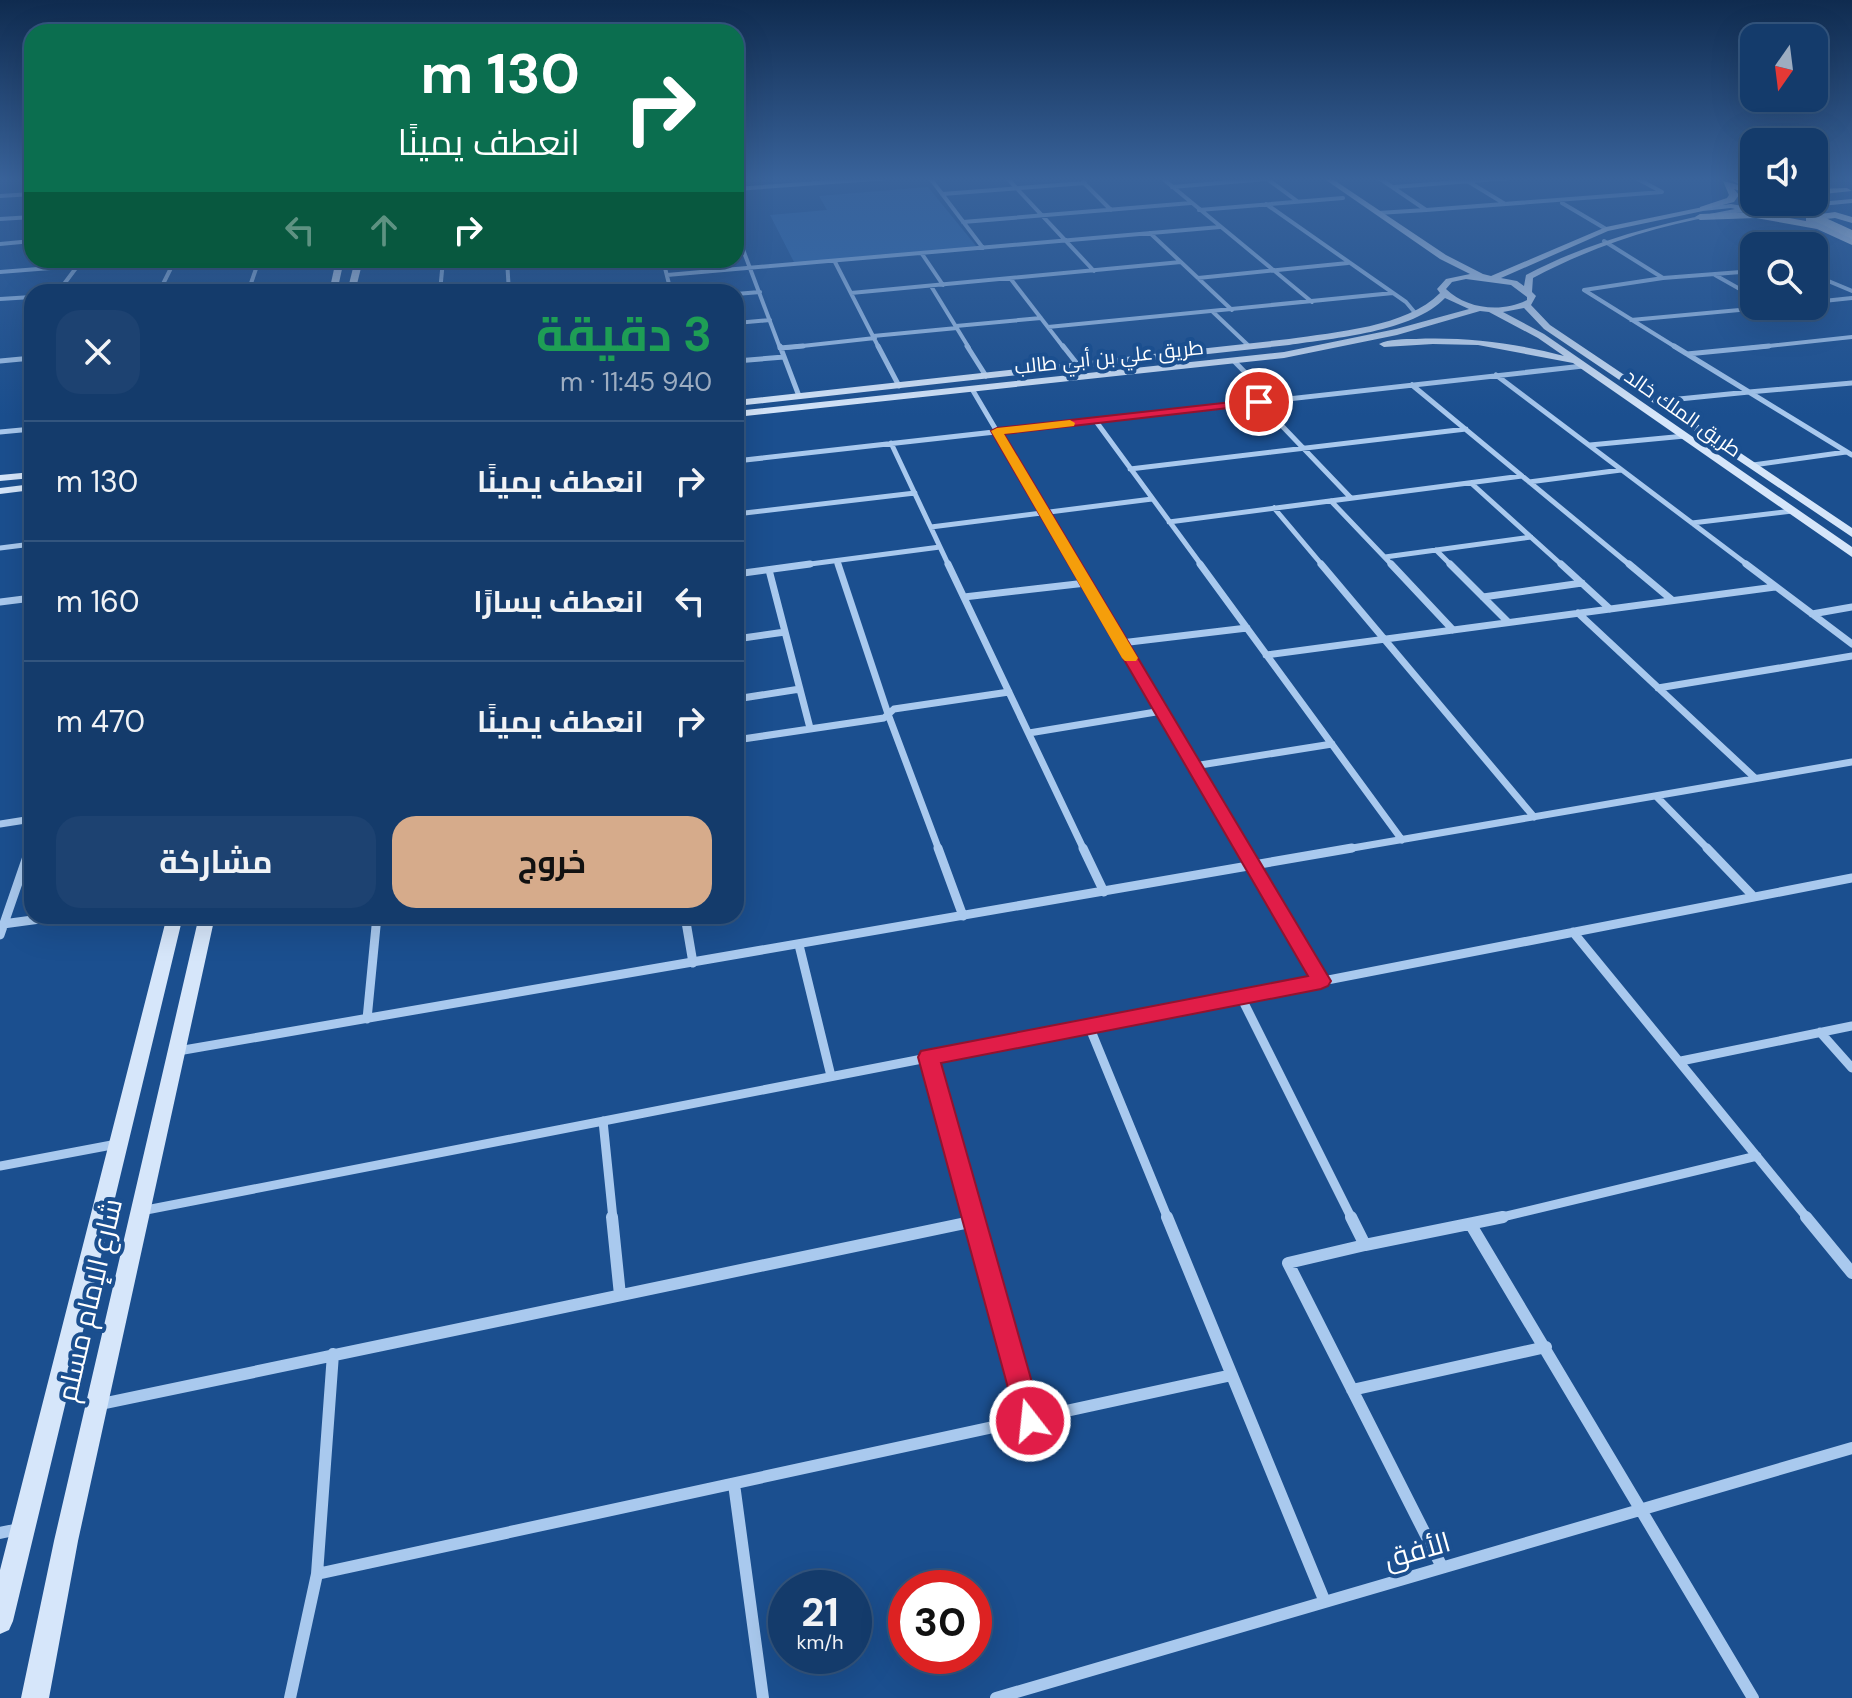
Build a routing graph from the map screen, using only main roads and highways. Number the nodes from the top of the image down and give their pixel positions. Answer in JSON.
{"nodes":[{"id":1,"x":1429,"y":257,"type":"edge"},
{"id":2,"x":1445,"y":257,"type":"edge"},
{"id":3,"x":1537,"y":257,"type":"edge"},
{"id":4,"x":1570,"y":257,"type":"edge"},
{"id":5,"x":1460,"y":267,"type":"junction"},
{"id":6,"x":1446,"y":269,"type":"junction"},
{"id":7,"x":1488,"y":277,"type":"junction"},
{"id":8,"x":1447,"y":281,"type":"junction"},
{"id":9,"x":1528,"y":291,"type":"junction"},
{"id":10,"x":1444,"y":293,"type":"junction"},
{"id":11,"x":1526,"y":305,"type":"junction"},
{"id":12,"x":1431,"y":308,"type":"junction"},
{"id":13,"x":1486,"y":308,"type":"junction"},
{"id":14,"x":1456,"y":315,"type":"junction"},
{"id":15,"x":1541,"y":321,"type":"junction"},
{"id":16,"x":1519,"y":323,"type":"junction"},
{"id":17,"x":1307,"y":351,"type":"junction"},
{"id":18,"x":1583,"y":366,"type":"junction"},
{"id":19,"x":744,"y":402,"type":"edge"},
{"id":20,"x":744,"y":413,"type":"edge"},
{"id":21,"x":24,"y":476,"type":"edge"},
{"id":22,"x":0,"y":478,"type":"edge"},
{"id":23,"x":24,"y":488,"type":"edge"},
{"id":24,"x":0,"y":491,"type":"edge"},
{"id":25,"x":1852,"y":533,"type":"edge"},
{"id":26,"x":1852,"y":553,"type":"edge"},
{"id":27,"x":173,"y":924,"type":"edge"},
{"id":28,"x":205,"y":924,"type":"edge"},
{"id":29,"x":0,"y":1621,"type":"edge"},
{"id":30,"x":35,"y":1698,"type":"edge"}],
"edges":[{"from":1,"to":6,"type":"main road"},
{"from":2,"to":5,"type":"main road"},
{"from":3,"to":7,"type":"main road"},
{"from":4,"to":9,"type":"main road"},
{"from":5,"to":6,"type":"main road"},
{"from":5,"to":7,"type":"main road"},
{"from":6,"to":8,"type":"main road"},
{"from":7,"to":8,"type":"main road"},
{"from":7,"to":9,"type":"main road"},
{"from":8,"to":10,"type":"main road"},
{"from":9,"to":11,"type":"main road"},
{"from":10,"to":12,"type":"main road","name":"طريق علي بن أبي طالب"},
{"from":10,"to":13,"type":"main road","name":"طريق الملك خالد"},
{"from":11,"to":13,"type":"main road","name":"طريق علي بن أبي طالب"},
{"from":11,"to":15,"type":"main road","name":"طريق الملك خالد"},
{"from":12,"to":14,"type":"main road"},
{"from":12,"to":19,"type":"main road","name":"طريق علي بن أبي طالب"},
{"from":13,"to":14,"type":"main road","name":"طريق علي بن أبي طالب"},
{"from":13,"to":16,"type":"main road","name":"طريق الملك خالد"},
{"from":14,"to":17,"type":"main road","name":"طريق علي بن أبي طالب"},
{"from":15,"to":16,"type":"main road"},
{"from":15,"to":25,"type":"main road","name":"طريق الملك خالد"},
{"from":16,"to":18,"type":"main road","name":"طريق الملك خالد"},
{"from":17,"to":18,"type":"main road"},
{"from":17,"to":20,"type":"main road","name":"طريق علي بن أبي طالب"},
{"from":18,"to":26,"type":"main road","name":"طريق الملك خالد"},
{"from":21,"to":22,"type":"main road"},
{"from":23,"to":24,"type":"main road"},
{"from":27,"to":29,"type":"main road","name":"شارع الإمام مسلم"},
{"from":28,"to":30,"type":"main road","name":"شارع الإمام مسلم"}]}
